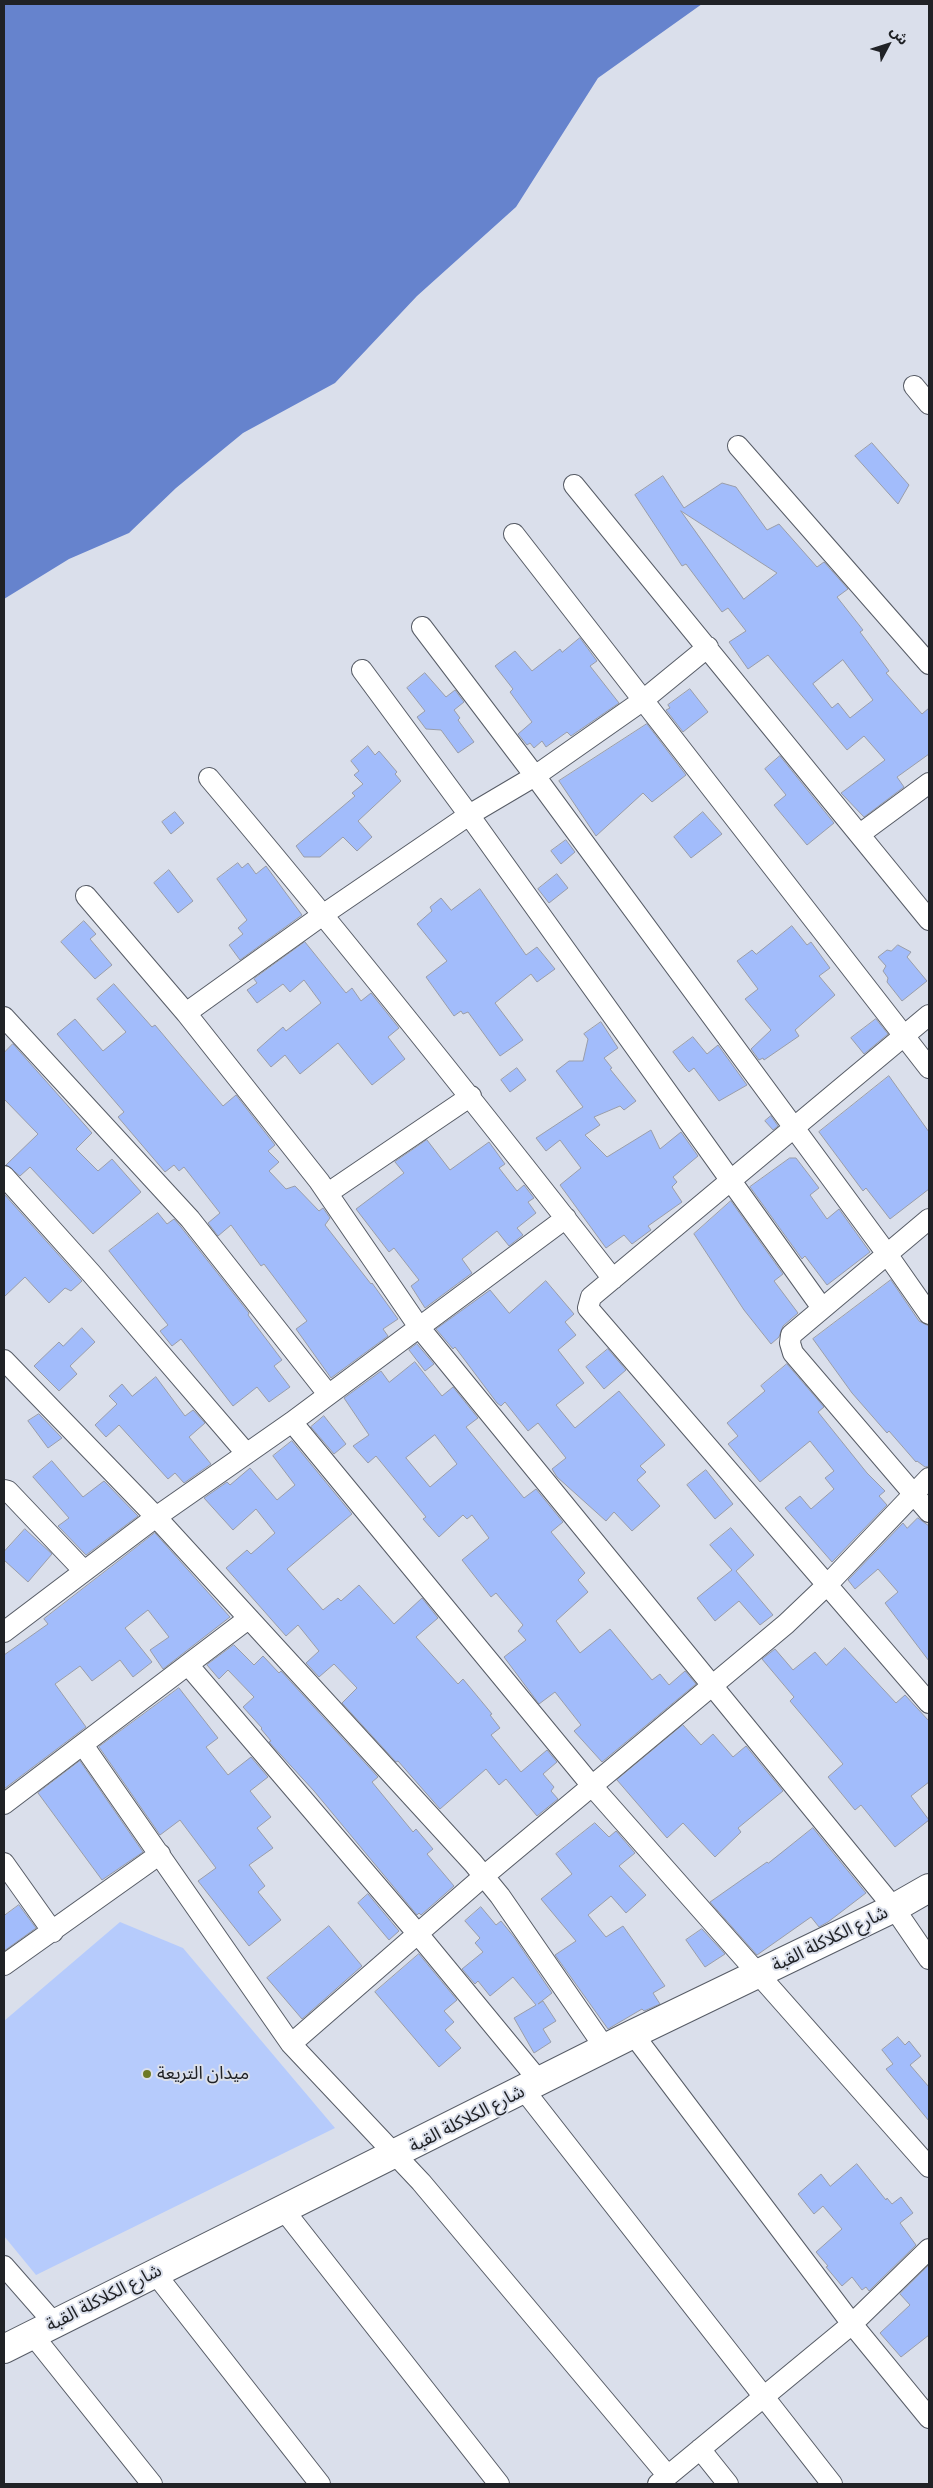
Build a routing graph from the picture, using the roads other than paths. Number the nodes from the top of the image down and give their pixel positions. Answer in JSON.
{"nodes":[{"id":1,"x":914,"y":386,"type":"dead end"},
{"id":2,"x":929,"y":404,"type":"edge"},
{"id":3,"x":738,"y":446,"type":"dead end"},
{"id":4,"x":574,"y":484,"type":"dead end"},
{"id":5,"x":514,"y":534,"type":"dead end"},
{"id":6,"x":422,"y":627,"type":"dead end"},
{"id":7,"x":708,"y":647,"type":"junction"},
{"id":8,"x":929,"y":664,"type":"edge"},
{"id":9,"x":362,"y":670,"type":"dead end"},
{"id":10,"x":642,"y":701,"type":"junction"},
{"id":11,"x":536,"y":776,"type":"junction"},
{"id":12,"x":209,"y":778,"type":"dead end"},
{"id":13,"x":929,"y":783,"type":"edge"},
{"id":14,"x":469,"y":815,"type":"junction"},
{"id":15,"x":860,"y":834,"type":"junction"},
{"id":16,"x":86,"y":896,"type":"dead end"},
{"id":17,"x":324,"y":914,"type":"junction"},
{"id":18,"x":929,"y":920,"type":"edge"},
{"id":19,"x":186,"y":1013,"type":"junction"},
{"id":20,"x":929,"y":1015,"type":"edge"},
{"id":21,"x":4,"y":1017,"type":"edge"},
{"id":22,"x":905,"y":1035,"type":"junction"},
{"id":23,"x":929,"y":1068,"type":"edge"},
{"id":24,"x":471,"y":1096,"type":"junction"},
{"id":25,"x":794,"y":1127,"type":"junction"},
{"id":26,"x":4,"y":1176,"type":"edge"},
{"id":27,"x":730,"y":1181,"type":"junction"},
{"id":28,"x":328,"y":1193,"type":"junction"},
{"id":29,"x":566,"y":1218,"type":"junction"},
{"id":30,"x":929,"y":1220,"type":"edge"},
{"id":31,"x":887,"y":1254,"type":"junction"},
{"id":32,"x":614,"y":1279,"type":"junction"},
{"id":33,"x":822,"y":1308,"type":"junction"},
{"id":34,"x":929,"y":1314,"type":"edge"},
{"id":35,"x":419,"y":1327,"type":"junction"},
{"id":36,"x":4,"y":1360,"type":"edge"},
{"id":37,"x":328,"y":1394,"type":"junction"},
{"id":38,"x":292,"y":1422,"type":"junction"},
{"id":39,"x":246,"y":1453,"type":"junction"},
{"id":40,"x":929,"y":1478,"type":"edge"},
{"id":41,"x":4,"y":1490,"type":"edge"},
{"id":42,"x":915,"y":1494,"type":"junction"},
{"id":43,"x":929,"y":1512,"type":"edge"},
{"id":44,"x":156,"y":1517,"type":"junction"},
{"id":45,"x":84,"y":1571,"type":"junction"},
{"id":46,"x":828,"y":1584,"type":"junction"},
{"id":47,"x":248,"y":1619,"type":"junction"},
{"id":48,"x":4,"y":1632,"type":"edge"},
{"id":49,"x":189,"y":1666,"type":"junction"},
{"id":50,"x":712,"y":1686,"type":"junction"},
{"id":51,"x":929,"y":1703,"type":"edge"},
{"id":52,"x":83,"y":1744,"type":"junction"},
{"id":53,"x":592,"y":1786,"type":"junction"},
{"id":54,"x":4,"y":1804,"type":"edge"},
{"id":55,"x":160,"y":1854,"type":"junction"},
{"id":56,"x":4,"y":1863,"type":"edge"},
{"id":57,"x":484,"y":1876,"type":"junction"},
{"id":58,"x":929,"y":1888,"type":"edge"},
{"id":59,"x":894,"y":1908,"type":"junction"},
{"id":60,"x":53,"y":1932,"type":"junction"},
{"id":61,"x":418,"y":1934,"type":"junction"},
{"id":62,"x":929,"y":1959,"type":"edge"},
{"id":63,"x":4,"y":1965,"type":"edge"},
{"id":64,"x":758,"y":1974,"type":"junction"},
{"id":65,"x":634,"y":2034,"type":"junction"},
{"id":66,"x":291,"y":2044,"type":"junction"},
{"id":67,"x":605,"y":2048,"type":"junction"},
{"id":68,"x":532,"y":2086,"type":"junction"},
{"id":69,"x":395,"y":2155,"type":"junction"},
{"id":70,"x":929,"y":2167,"type":"edge"},
{"id":71,"x":283,"y":2209,"type":"junction"},
{"id":72,"x":929,"y":2250,"type":"edge"},
{"id":73,"x":4,"y":2266,"type":"edge"},
{"id":74,"x":154,"y":2272,"type":"junction"},
{"id":75,"x":852,"y":2324,"type":"junction"},
{"id":76,"x":43,"y":2328,"type":"junction"},
{"id":77,"x":4,"y":2349,"type":"edge"},
{"id":78,"x":764,"y":2397,"type":"junction"},
{"id":79,"x":929,"y":2418,"type":"edge"},
{"id":80,"x":700,"y":2449,"type":"junction"},
{"id":81,"x":663,"y":2480,"type":"edge"},
{"id":82,"x":152,"y":2484,"type":"edge"},
{"id":83,"x":320,"y":2484,"type":"edge"},
{"id":84,"x":499,"y":2484,"type":"edge"},
{"id":85,"x":728,"y":2484,"type":"edge"},
{"id":86,"x":832,"y":2484,"type":"edge"}],
"edges":[{"from":1,"to":2,"type":"street"},
{"from":3,"to":8,"type":"street"},
{"from":4,"to":7,"type":"street"},
{"from":5,"to":10,"type":"street"},
{"from":6,"to":11,"type":"street"},
{"from":7,"to":10,"type":"street"},
{"from":7,"to":15,"type":"street"},
{"from":9,"to":14,"type":"street"},
{"from":10,"to":11,"type":"street"},
{"from":10,"to":22,"type":"street"},
{"from":11,"to":14,"type":"street"},
{"from":11,"to":25,"type":"street"},
{"from":12,"to":17,"type":"street"},
{"from":13,"to":15,"type":"street"},
{"from":14,"to":17,"type":"street"},
{"from":14,"to":27,"type":"street"},
{"from":15,"to":18,"type":"street"},
{"from":16,"to":19,"type":"street"},
{"from":17,"to":19,"type":"street"},
{"from":17,"to":24,"type":"street"},
{"from":19,"to":28,"type":"street"},
{"from":20,"to":22,"type":"street"},
{"from":21,"to":37,"type":"street"},
{"from":22,"to":23,"type":"street"},
{"from":22,"to":25,"type":"street"},
{"from":24,"to":28,"type":"street"},
{"from":24,"to":29,"type":"street"},
{"from":25,"to":27,"type":"street"},
{"from":25,"to":31,"type":"street"},
{"from":26,"to":39,"type":"street"},
{"from":27,"to":32,"type":"street"},
{"from":27,"to":33,"type":"street"},
{"from":28,"to":35,"type":"street"},
{"from":29,"to":32,"type":"street"},
{"from":29,"to":35,"type":"street"},
{"from":30,"to":31,"type":"street"},
{"from":31,"to":33,"type":"street"},
{"from":31,"to":34,"type":"street"},
{"from":32,"to":46,"type":"street"},
{"from":33,"to":42,"type":"street"},
{"from":35,"to":37,"type":"street"},
{"from":35,"to":50,"type":"street"},
{"from":36,"to":44,"type":"street"},
{"from":37,"to":38,"type":"street"},
{"from":38,"to":39,"type":"street"},
{"from":38,"to":53,"type":"street"},
{"from":39,"to":44,"type":"street"},
{"from":40,"to":42,"type":"street"},
{"from":41,"to":45,"type":"street"},
{"from":42,"to":43,"type":"street"},
{"from":42,"to":46,"type":"street"},
{"from":44,"to":45,"type":"street"},
{"from":44,"to":47,"type":"street"},
{"from":45,"to":48,"type":"street"},
{"from":46,"to":50,"type":"street"},
{"from":46,"to":51,"type":"street"},
{"from":47,"to":49,"type":"street"},
{"from":47,"to":57,"type":"street"},
{"from":49,"to":52,"type":"street"},
{"from":49,"to":61,"type":"street"},
{"from":50,"to":53,"type":"street"},
{"from":50,"to":59,"type":"street"},
{"from":52,"to":54,"type":"street"},
{"from":52,"to":55,"type":"street"},
{"from":53,"to":57,"type":"street"},
{"from":53,"to":64,"type":"street"},
{"from":55,"to":60,"type":"street"},
{"from":55,"to":66,"type":"street"},
{"from":56,"to":60,"type":"street"},
{"from":57,"to":61,"type":"street"},
{"from":57,"to":67,"type":"street"},
{"from":58,"to":59,"type":"street","name":"شارع الكلاكلة القبة"},
{"from":59,"to":62,"type":"street"},
{"from":59,"to":64,"type":"street","name":"شارع الكلاكلة القبة"},
{"from":60,"to":63,"type":"street"},
{"from":61,"to":66,"type":"street"},
{"from":61,"to":68,"type":"street"},
{"from":64,"to":65,"type":"street","name":"شارع الكلاكلة القبة"},
{"from":64,"to":70,"type":"street"},
{"from":65,"to":67,"type":"street","name":"شارع الكلاكلة القبة"},
{"from":65,"to":75,"type":"street"},
{"from":66,"to":69,"type":"street"},
{"from":67,"to":68,"type":"street","name":"شارع الكلاكلة القبة"},
{"from":68,"to":69,"type":"street","name":"شارع الكلاكلة القبة"},
{"from":68,"to":78,"type":"street"},
{"from":69,"to":71,"type":"street","name":"شارع الكلاكلة القبة"},
{"from":69,"to":81,"type":"street"},
{"from":71,"to":74,"type":"street","name":"شارع الكلاكلة القبة"},
{"from":71,"to":84,"type":"street"},
{"from":72,"to":75,"type":"street"},
{"from":73,"to":76,"type":"street"},
{"from":74,"to":76,"type":"street","name":"شارع الكلاكلة القبة"},
{"from":74,"to":83,"type":"street"},
{"from":75,"to":78,"type":"street"},
{"from":75,"to":79,"type":"street"},
{"from":76,"to":77,"type":"street","name":"شارع الكلاكلة القبة"},
{"from":76,"to":82,"type":"street"},
{"from":78,"to":80,"type":"street"},
{"from":78,"to":86,"type":"street"},
{"from":80,"to":81,"type":"street"},
{"from":80,"to":85,"type":"street"}]}
